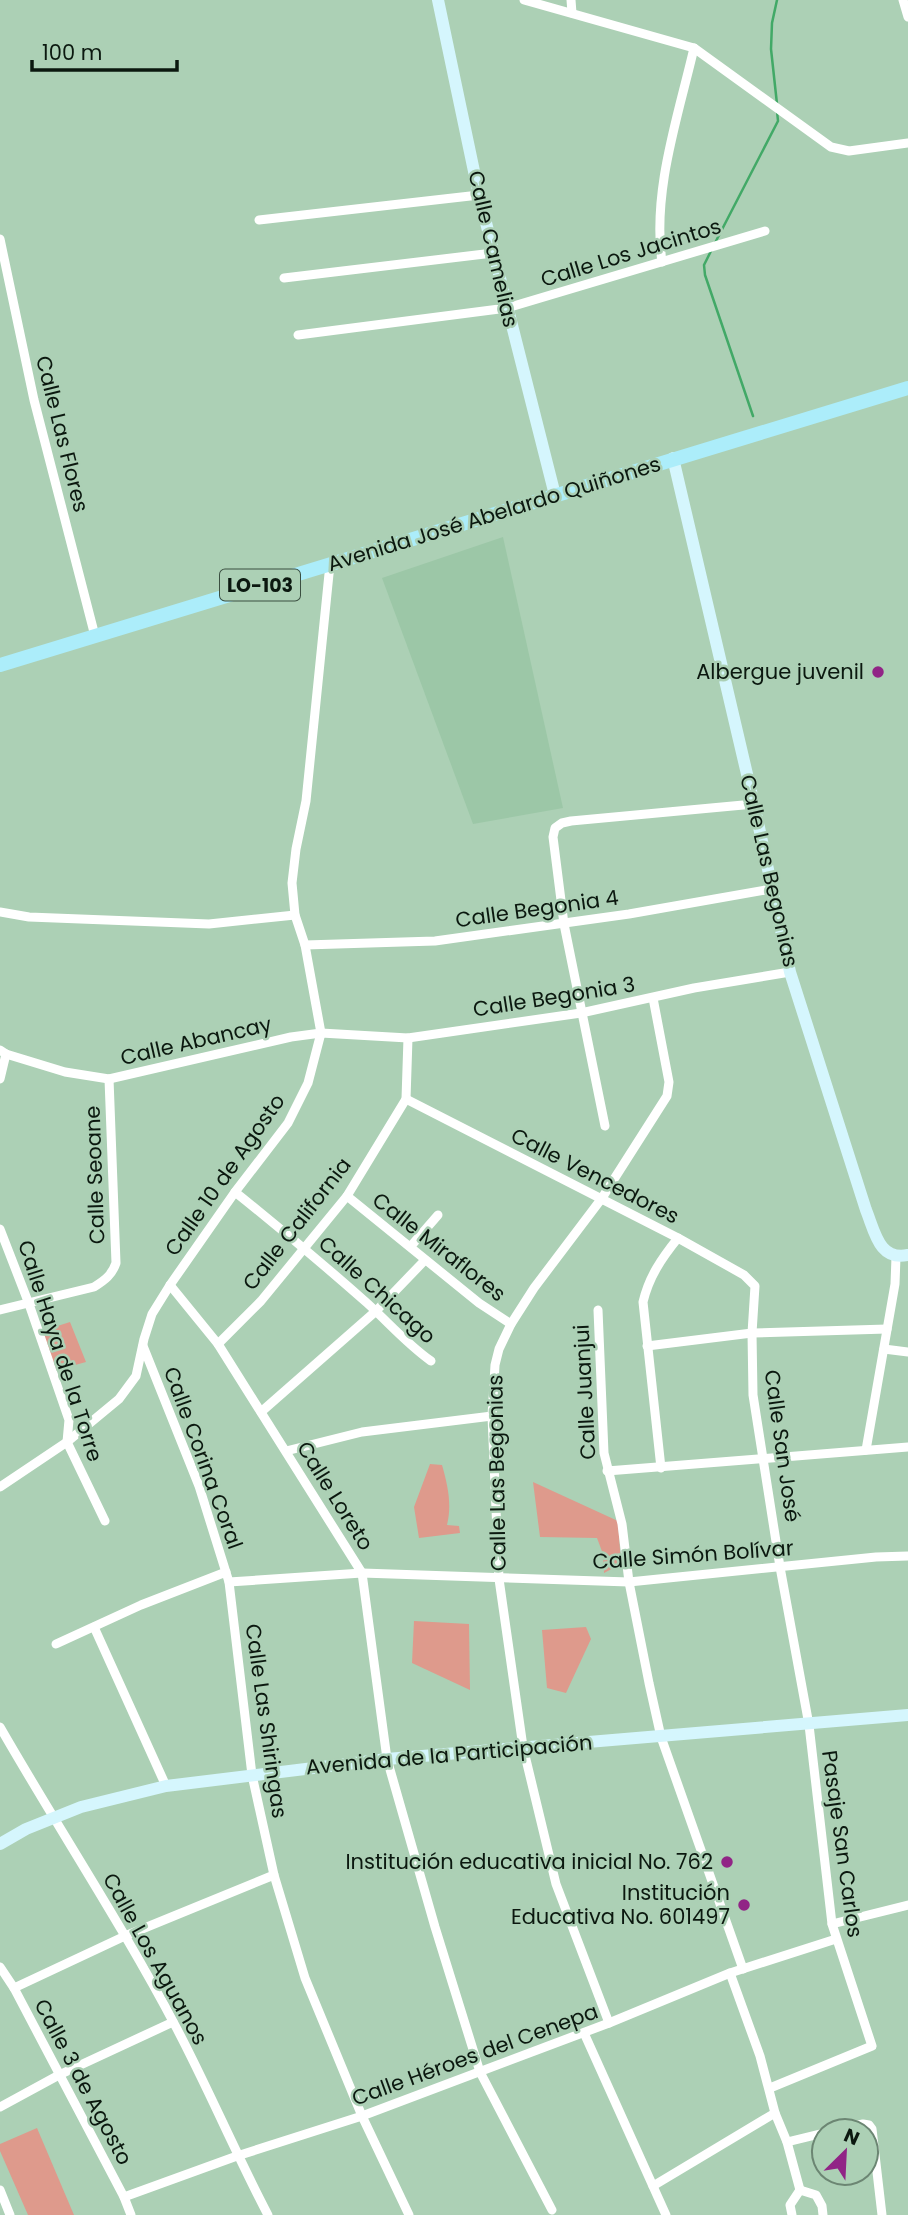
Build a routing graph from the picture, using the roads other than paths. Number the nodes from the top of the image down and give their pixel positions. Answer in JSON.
{"nodes":[{"id":1,"x":438,"y":0,"type":"edge"},
{"id":2,"x":524,"y":0,"type":"edge"},
{"id":3,"x":571,"y":0,"type":"edge"},
{"id":4,"x":903,"y":0,"type":"edge"},
{"id":5,"x":572,"y":13,"type":"junction"},
{"id":6,"x":908,"y":17,"type":"edge"},
{"id":7,"x":694,"y":48,"type":"junction"},
{"id":8,"x":908,"y":143,"type":"edge"},
{"id":9,"x":479,"y":195,"type":"junction"},
{"id":10,"x":259,"y":220,"type":"dead end"},
{"id":11,"x":765,"y":231,"type":"dead end"},
{"id":12,"x":0,"y":239,"type":"edge"},
{"id":13,"x":493,"y":253,"type":"junction"},
{"id":14,"x":662,"y":262,"type":"junction"},
{"id":15,"x":284,"y":278,"type":"dead end"},
{"id":16,"x":507,"y":309,"type":"junction"},
{"id":17,"x":298,"y":335,"type":"dead end"},
{"id":18,"x":908,"y":388,"type":"edge"},
{"id":19,"x":673,"y":458,"type":"junction"},
{"id":20,"x":555,"y":495,"type":"junction"},
{"id":21,"x":330,"y":564,"type":"junction"},
{"id":22,"x":95,"y":636,"type":"junction"},
{"id":23,"x":0,"y":665,"type":"edge"},
{"id":24,"x":754,"y":804,"type":"junction"},
{"id":25,"x":771,"y":889,"type":"junction"},
{"id":26,"x":0,"y":912,"type":"edge"},
{"id":27,"x":295,"y":915,"type":"junction"},
{"id":28,"x":564,"y":924,"type":"junction"},
{"id":29,"x":305,"y":945,"type":"junction"},
{"id":30,"x":790,"y":972,"type":"junction"},
{"id":31,"x":653,"y":998,"type":"junction"},
{"id":32,"x":581,"y":1013,"type":"junction"},
{"id":33,"x":321,"y":1033,"type":"junction"},
{"id":34,"x":408,"y":1038,"type":"junction"},
{"id":35,"x":3,"y":1052,"type":"edge"},
{"id":36,"x":0,"y":1079,"type":"edge"},
{"id":37,"x":109,"y":1079,"type":"junction"},
{"id":38,"x":406,"y":1099,"type":"junction"},
{"id":39,"x":605,"y":1126,"type":"dead end"},
{"id":40,"x":235,"y":1192,"type":"junction"},
{"id":41,"x":347,"y":1196,"type":"junction"},
{"id":42,"x":602,"y":1198,"type":"junction"},
{"id":43,"x":438,"y":1215,"type":"dead end"},
{"id":44,"x":0,"y":1229,"type":"edge"},
{"id":45,"x":678,"y":1238,"type":"junction"},
{"id":46,"x":411,"y":1246,"type":"junction"},
{"id":47,"x":304,"y":1247,"type":"junction"},
{"id":48,"x":902,"y":1256,"type":"edge"},
{"id":49,"x":425,"y":1260,"type":"junction"},
{"id":50,"x":170,"y":1285,"type":"junction"},
{"id":51,"x":756,"y":1296,"type":"joint"},
{"id":52,"x":29,"y":1304,"type":"junction"},
{"id":53,"x":0,"y":1310,"type":"edge"},
{"id":54,"x":598,"y":1310,"type":"dead end"},
{"id":55,"x":376,"y":1311,"type":"junction"},
{"id":56,"x":511,"y":1324,"type":"junction"},
{"id":57,"x":887,"y":1329,"type":"junction"},
{"id":58,"x":752,"y":1333,"type":"junction"},
{"id":59,"x":218,"y":1344,"type":"junction"},
{"id":60,"x":142,"y":1346,"type":"junction"},
{"id":61,"x":647,"y":1346,"type":"junction"},
{"id":62,"x":884,"y":1349,"type":"junction"},
{"id":63,"x":908,"y":1352,"type":"edge"},
{"id":64,"x":431,"y":1361,"type":"dead end"},
{"id":65,"x":261,"y":1412,"type":"junction"},
{"id":66,"x":492,"y":1416,"type":"junction"},
{"id":67,"x":67,"y":1442,"type":"junction"},
{"id":68,"x":908,"y":1447,"type":"edge"},
{"id":69,"x":866,"y":1450,"type":"junction"},
{"id":70,"x":286,"y":1451,"type":"junction"},
{"id":71,"x":763,"y":1460,"type":"junction"},
{"id":72,"x":661,"y":1468,"type":"junction"},
{"id":73,"x":607,"y":1471,"type":"junction"},
{"id":74,"x":0,"y":1487,"type":"edge"},
{"id":75,"x":105,"y":1521,"type":"dead end"},
{"id":76,"x":908,"y":1556,"type":"edge"},
{"id":77,"x":780,"y":1567,"type":"junction"},
{"id":78,"x":362,"y":1573,"type":"junction"},
{"id":79,"x":228,"y":1577,"type":"junction"},
{"id":80,"x":499,"y":1579,"type":"junction"},
{"id":81,"x":629,"y":1582,"type":"junction"},
{"id":82,"x":94,"y":1626,"type":"junction"},
{"id":83,"x":56,"y":1644,"type":"dead end"},
{"id":84,"x":908,"y":1716,"type":"edge"},
{"id":85,"x":809,"y":1724,"type":"junction"},
{"id":86,"x":0,"y":1727,"type":"edge"},
{"id":87,"x":661,"y":1737,"type":"junction"},
{"id":88,"x":523,"y":1747,"type":"junction"},
{"id":89,"x":387,"y":1759,"type":"junction"},
{"id":90,"x":252,"y":1775,"type":"junction"},
{"id":91,"x":166,"y":1786,"type":"junction"},
{"id":92,"x":52,"y":1818,"type":"junction"},
{"id":93,"x":0,"y":1844,"type":"edge"},
{"id":94,"x":274,"y":1875,"type":"junction"},
{"id":95,"x":908,"y":1905,"type":"edge"},
{"id":96,"x":832,"y":1924,"type":"junction"},
{"id":97,"x":125,"y":1936,"type":"junction"},
{"id":98,"x":836,"y":1940,"type":"junction"},
{"id":99,"x":0,"y":1967,"type":"edge"},
{"id":100,"x":743,"y":1969,"type":"junction"},
{"id":101,"x":730,"y":1973,"type":"junction"},
{"id":102,"x":13,"y":1988,"type":"junction"},
{"id":103,"x":173,"y":2022,"type":"junction"},
{"id":104,"x":609,"y":2023,"type":"junction"},
{"id":105,"x":584,"y":2033,"type":"junction"},
{"id":106,"x":480,"y":2072,"type":"junction"},
{"id":107,"x":59,"y":2075,"type":"junction"},
{"id":108,"x":770,"y":2088,"type":"junction"},
{"id":109,"x":0,"y":2107,"type":"edge"},
{"id":110,"x":775,"y":2113,"type":"junction"},
{"id":111,"x":362,"y":2116,"type":"junction"},
{"id":112,"x":810,"y":2136,"type":"edge"},
{"id":113,"x":787,"y":2142,"type":"junction"},
{"id":114,"x":237,"y":2156,"type":"junction"},
{"id":115,"x":653,"y":2186,"type":"junction"},
{"id":116,"x":879,"y":2187,"type":"edge"},
{"id":117,"x":0,"y":2190,"type":"edge"},
{"id":118,"x":800,"y":2190,"type":"junction"},
{"id":119,"x":124,"y":2197,"type":"junction"},
{"id":120,"x":552,"y":2210,"type":"dead end"},
{"id":121,"x":10,"y":2215,"type":"edge"},
{"id":122,"x":131,"y":2215,"type":"edge"},
{"id":123,"x":268,"y":2215,"type":"edge"},
{"id":124,"x":409,"y":2215,"type":"edge"},
{"id":125,"x":666,"y":2215,"type":"edge"},
{"id":126,"x":792,"y":2215,"type":"edge"},
{"id":127,"x":824,"y":2215,"type":"edge"},
{"id":128,"x":882,"y":2215,"type":"edge"}],
"edges":[{"from":1,"to":9,"type":"street","name":"Calle Camelias"},
{"from":2,"to":5,"type":"street"},
{"from":3,"to":5,"type":"street"},
{"from":4,"to":6,"type":"street"},
{"from":5,"to":7,"type":"street"},
{"from":7,"to":8,"type":"street"},
{"from":7,"to":14,"type":"street"},
{"from":9,"to":10,"type":"street"},
{"from":9,"to":13,"type":"street","name":"Calle Camelias"},
{"from":11,"to":14,"type":"street","name":"Calle Los Jacintos"},
{"from":12,"to":22,"type":"street","name":"Calle Las Flores"},
{"from":13,"to":15,"type":"street"},
{"from":13,"to":16,"type":"street","name":"Calle Camelias"},
{"from":14,"to":16,"type":"street","name":"Calle Los Jacintos"},
{"from":16,"to":17,"type":"street","name":"Calle Los Jacintos"},
{"from":16,"to":20,"type":"street","name":"Calle Camelias"},
{"from":18,"to":19,"type":"main road","name":"Avenida José Abelardo Quiñones","number":"LO-103"},
{"from":19,"to":20,"type":"main road","name":"Avenida José Abelardo Quiñones","number":"LO-103"},
{"from":19,"to":24,"type":"street","name":"Calle Las Begonias"},
{"from":20,"to":21,"type":"main road","name":"Avenida José Abelardo Quiñones","number":"LO-103"},
{"from":21,"to":22,"type":"main road","name":"Avenida José Abelardo Quiñones","number":"LO-103"},
{"from":21,"to":27,"type":"street","name":"Calle 10 de Agosto"},
{"from":22,"to":23,"type":"main road","name":"Avenida José Abelardo Quiñones","number":"LO-103"},
{"from":24,"to":25,"type":"street","name":"Calle Las Begonias"},
{"from":24,"to":28,"type":"street"},
{"from":25,"to":28,"type":"street","name":"Calle Begonia 4"},
{"from":25,"to":30,"type":"street","name":"Calle Las Begonias"},
{"from":26,"to":27,"type":"street"},
{"from":27,"to":29,"type":"street","name":"Calle 10 de Agosto"},
{"from":28,"to":29,"type":"street","name":"Calle Begonia 4"},
{"from":28,"to":32,"type":"street"},
{"from":29,"to":33,"type":"street","name":"Calle 10 de Agosto"},
{"from":30,"to":31,"type":"street","name":"Calle Begonia 3"},
{"from":30,"to":48,"type":"street","name":"Calle Las Begonias"},
{"from":31,"to":32,"type":"street","name":"Calle Begonia 3"},
{"from":31,"to":42,"type":"street","name":"Calle Las Begonias"},
{"from":32,"to":34,"type":"street","name":"Calle Begonia 3"},
{"from":32,"to":39,"type":"street"},
{"from":33,"to":34,"type":"street","name":"Calle Begonia 3"},
{"from":33,"to":37,"type":"street","name":"Calle Abancay"},
{"from":33,"to":40,"type":"street","name":"Calle 10 de Agosto"},
{"from":34,"to":38,"type":"street","name":"Calle California"},
{"from":35,"to":36,"type":"street"},
{"from":35,"to":37,"type":"street","name":"Calle Abancay"},
{"from":37,"to":52,"type":"street","name":"Calle Seoane"},
{"from":38,"to":41,"type":"street","name":"Calle California"},
{"from":38,"to":42,"type":"street","name":"Calle Vencedores"},
{"from":40,"to":47,"type":"street","name":"Calle Chicago"},
{"from":40,"to":50,"type":"street","name":"Calle 10 de Agosto"},
{"from":41,"to":46,"type":"street","name":"Calle Miraflores"},
{"from":41,"to":47,"type":"street","name":"Calle California"},
{"from":42,"to":45,"type":"street","name":"Calle Vencedores"},
{"from":42,"to":56,"type":"street","name":"Calle Las Begonias"},
{"from":43,"to":46,"type":"street"},
{"from":44,"to":52,"type":"street","name":"Calle Haya de la Torre"},
{"from":45,"to":51,"type":"street","name":"Calle Vencedores"},
{"from":45,"to":61,"type":"street"},
{"from":46,"to":49,"type":"street","name":"Calle Miraflores"},
{"from":47,"to":55,"type":"street","name":"Calle Chicago"},
{"from":47,"to":59,"type":"street","name":"Calle California"},
{"from":48,"to":57,"type":"street"},
{"from":49,"to":55,"type":"street"},
{"from":49,"to":56,"type":"street","name":"Calle Miraflores"},
{"from":50,"to":59,"type":"street","name":"Calle Loreto"},
{"from":50,"to":60,"type":"street","name":"Calle 10 de Agosto"},
{"from":51,"to":58,"type":"street","name":"Calle San José"},
{"from":52,"to":53,"type":"street"},
{"from":52,"to":67,"type":"street","name":"Calle Haya de la Torre"},
{"from":54,"to":73,"type":"street","name":"Calle Juanjui"},
{"from":55,"to":64,"type":"street","name":"Calle Chicago"},
{"from":55,"to":65,"type":"street"},
{"from":56,"to":66,"type":"street","name":"Calle Las Begonias"},
{"from":57,"to":58,"type":"street"},
{"from":57,"to":62,"type":"street"},
{"from":58,"to":61,"type":"street"},
{"from":58,"to":71,"type":"street","name":"Calle San José"},
{"from":59,"to":65,"type":"street","name":"Calle Loreto"},
{"from":60,"to":67,"type":"street","name":"Calle 10 de Agosto"},
{"from":60,"to":79,"type":"street","name":"Calle Corina Coral"},
{"from":61,"to":72,"type":"street"},
{"from":62,"to":63,"type":"street"},
{"from":62,"to":69,"type":"street"},
{"from":65,"to":70,"type":"street","name":"Calle Loreto"},
{"from":66,"to":70,"type":"street"},
{"from":66,"to":80,"type":"street","name":"Calle Las Begonias"},
{"from":67,"to":74,"type":"street","name":"Calle 10 de Agosto"},
{"from":67,"to":75,"type":"street","name":"Calle Haya de la Torre"},
{"from":68,"to":69,"type":"street"},
{"from":69,"to":71,"type":"street"},
{"from":70,"to":78,"type":"street","name":"Calle Loreto"},
{"from":71,"to":72,"type":"street"},
{"from":71,"to":77,"type":"street","name":"Calle San José"},
{"from":72,"to":73,"type":"street"},
{"from":73,"to":81,"type":"street","name":"Calle Juanjui"},
{"from":76,"to":77,"type":"street","name":"Calle Simón Bolívar"},
{"from":77,"to":81,"type":"street","name":"Calle Simón Bolívar"},
{"from":77,"to":85,"type":"street","name":"Calle San José"},
{"from":78,"to":79,"type":"street","name":"Calle Simón Bolívar"},
{"from":78,"to":80,"type":"street","name":"Calle Simón Bolívar"},
{"from":78,"to":89,"type":"street","name":"Calle Loreto"},
{"from":79,"to":82,"type":"street","name":"Calle Simón Bolívar"},
{"from":79,"to":90,"type":"street","name":"Calle Las Shiringas"},
{"from":80,"to":81,"type":"street","name":"Calle Simón Bolívar"},
{"from":80,"to":88,"type":"street","name":"Calle Las Begonias"},
{"from":81,"to":87,"type":"street","name":"Calle Juanjui"},
{"from":82,"to":83,"type":"street","name":"Calle Simón Bolívar"},
{"from":82,"to":91,"type":"street"},
{"from":84,"to":85,"type":"street","name":"Avenida de la Participación"},
{"from":85,"to":87,"type":"street","name":"Avenida de la Participación"},
{"from":85,"to":96,"type":"street","name":"Pasaje San Carlos"},
{"from":86,"to":92,"type":"street","name":"Calle Los Aguanos"},
{"from":87,"to":88,"type":"street","name":"Avenida de la Participación"},
{"from":87,"to":100,"type":"street","name":"Calle Juanjui"},
{"from":88,"to":89,"type":"street","name":"Avenida de la Participación"},
{"from":88,"to":104,"type":"street","name":"Calle Las Begonias"},
{"from":89,"to":90,"type":"street","name":"Avenida de la Participación"},
{"from":89,"to":106,"type":"street","name":"Calle Loreto"},
{"from":90,"to":91,"type":"street","name":"Avenida de la Participación"},
{"from":90,"to":94,"type":"street","name":"Calle Las Shiringas"},
{"from":91,"to":92,"type":"street","name":"Avenida de la Participación"},
{"from":92,"to":93,"type":"street","name":"Avenida de la Participación"},
{"from":92,"to":97,"type":"street","name":"Calle Los Aguanos"},
{"from":94,"to":97,"type":"street"},
{"from":94,"to":111,"type":"street","name":"Calle Las Shiringas"},
{"from":95,"to":96,"type":"street"},
{"from":96,"to":98,"type":"street","name":"Pasaje San Carlos"},
{"from":97,"to":102,"type":"street"},
{"from":97,"to":103,"type":"street","name":"Calle Los Aguanos"},
{"from":98,"to":100,"type":"street","name":"Calle Héroes del Cenepa"},
{"from":98,"to":108,"type":"street","name":"Pasaje San Carlos"},
{"from":99,"to":102,"type":"street","name":"Calle 3 de Agosto"},
{"from":100,"to":101,"type":"street","name":"Calle Héroes del Cenepa"},
{"from":101,"to":104,"type":"street","name":"Calle Héroes del Cenepa"},
{"from":101,"to":108,"type":"street"},
{"from":102,"to":107,"type":"street","name":"Calle 3 de Agosto"},
{"from":103,"to":107,"type":"street"},
{"from":103,"to":114,"type":"street","name":"Calle Los Aguanos"},
{"from":104,"to":105,"type":"street","name":"Calle Héroes del Cenepa"},
{"from":105,"to":106,"type":"street","name":"Calle Héroes del Cenepa"},
{"from":105,"to":115,"type":"street"},
{"from":106,"to":111,"type":"street","name":"Calle Héroes del Cenepa"},
{"from":106,"to":120,"type":"street","name":"Calle Loreto"},
{"from":107,"to":109,"type":"street"},
{"from":107,"to":119,"type":"street","name":"Calle 3 de Agosto"},
{"from":108,"to":110,"type":"street"},
{"from":110,"to":113,"type":"street"},
{"from":110,"to":115,"type":"street"},
{"from":111,"to":114,"type":"street","name":"Calle Héroes del Cenepa"},
{"from":111,"to":124,"type":"street","name":"Calle Las Shiringas"},
{"from":112,"to":113,"type":"street"},
{"from":113,"to":118,"type":"street"},
{"from":114,"to":119,"type":"street","name":"Calle Héroes del Cenepa"},
{"from":114,"to":123,"type":"street","name":"Calle Los Aguanos"},
{"from":115,"to":125,"type":"street"},
{"from":116,"to":128,"type":"street"},
{"from":117,"to":121,"type":"street"},
{"from":118,"to":126,"type":"street"},
{"from":118,"to":127,"type":"street"},
{"from":119,"to":122,"type":"street","name":"Calle 3 de Agosto"}]}
